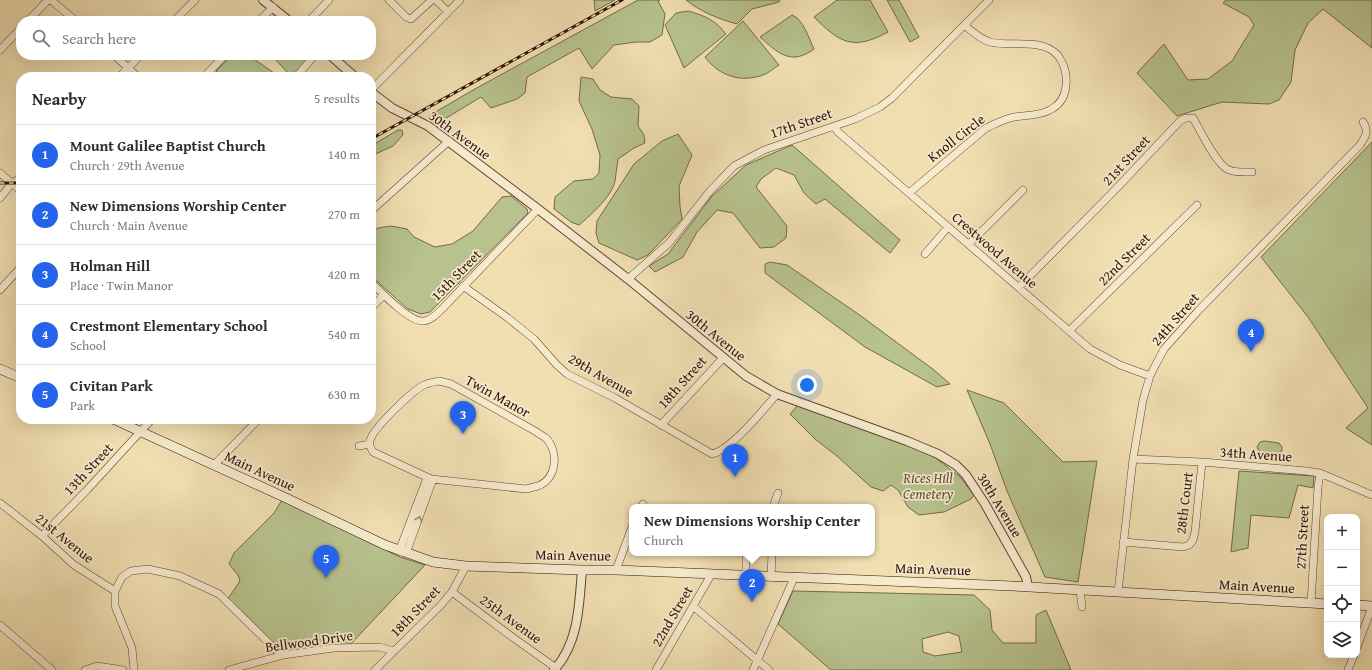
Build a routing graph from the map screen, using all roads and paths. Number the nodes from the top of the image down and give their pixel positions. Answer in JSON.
{"nodes":[{"id":1,"x":48,"y":0,"type":"edge"},
{"id":2,"x":51,"y":0,"type":"edge"},
{"id":3,"x":195,"y":0,"type":"edge"},
{"id":4,"x":263,"y":0,"type":"edge"},
{"id":5,"x":329,"y":0,"type":"edge"},
{"id":6,"x":388,"y":0,"type":"edge"},
{"id":7,"x":432,"y":0,"type":"edge"},
{"id":8,"x":436,"y":0,"type":"edge"},
{"id":9,"x":460,"y":0,"type":"edge"},
{"id":10,"x":989,"y":0,"type":"edge"},
{"id":11,"x":272,"y":8,"type":"junction"},
{"id":12,"x":448,"y":12,"type":"junction"},
{"id":13,"x":33,"y":16,"type":"edge"},
{"id":14,"x":70,"y":16,"type":"edge"},
{"id":15,"x":179,"y":16,"type":"edge"},
{"id":16,"x":264,"y":16,"type":"edge"},
{"id":17,"x":282,"y":16,"type":"edge"},
{"id":18,"x":314,"y":16,"type":"edge"},
{"id":19,"x":964,"y":25,"type":"junction"},
{"id":20,"x":16,"y":33,"type":"edge"},
{"id":21,"x":0,"y":50,"type":"edge"},
{"id":22,"x":119,"y":60,"type":"edge"},
{"id":23,"x":136,"y":60,"type":"edge"},
{"id":24,"x":220,"y":60,"type":"edge"},
{"id":25,"x":311,"y":60,"type":"edge"},
{"id":26,"x":336,"y":60,"type":"edge"},
{"id":27,"x":128,"y":68,"type":"junction"},
{"id":28,"x":124,"y":72,"type":"edge"},
{"id":29,"x":132,"y":72,"type":"edge"},
{"id":30,"x":209,"y":72,"type":"edge"},
{"id":31,"x":300,"y":72,"type":"edge"},
{"id":32,"x":349,"y":72,"type":"edge"},
{"id":33,"x":376,"y":86,"type":"edge"},
{"id":34,"x":376,"y":95,"type":"edge"},
{"id":35,"x":1362,"y":122,"type":"dead end"},
{"id":36,"x":834,"y":126,"type":"junction"},
{"id":37,"x":449,"y":141,"type":"junction"},
{"id":38,"x":1252,"y":172,"type":"dead end"},
{"id":39,"x":0,"y":173,"type":"edge"},
{"id":40,"x":16,"y":181,"type":"edge"},
{"id":41,"x":12,"y":183,"type":"junction"},
{"id":42,"x":16,"y":187,"type":"edge"},
{"id":43,"x":1023,"y":190,"type":"dead end"},
{"id":44,"x":909,"y":193,"type":"junction"},
{"id":45,"x":0,"y":198,"type":"edge"},
{"id":46,"x":1197,"y":205,"type":"dead end"},
{"id":47,"x":376,"y":207,"type":"edge"},
{"id":48,"x":538,"y":209,"type":"junction"},
{"id":49,"x":948,"y":227,"type":"junction"},
{"id":50,"x":969,"y":244,"type":"junction"},
{"id":51,"x":925,"y":254,"type":"dead end"},
{"id":52,"x":16,"y":272,"type":"edge"},
{"id":53,"x":628,"y":279,"type":"junction"},
{"id":54,"x":463,"y":286,"type":"junction"},
{"id":55,"x":376,"y":287,"type":"edge"},
{"id":56,"x":1019,"y":287,"type":"junction"},
{"id":57,"x":0,"y":290,"type":"edge"},
{"id":58,"x":384,"y":295,"type":"junction"},
{"id":59,"x":376,"y":303,"type":"edge"},
{"id":60,"x":1069,"y":331,"type":"junction"},
{"id":61,"x":722,"y":358,"type":"junction"},
{"id":62,"x":0,"y":368,"type":"edge"},
{"id":63,"x":16,"y":376,"type":"edge"},
{"id":64,"x":1150,"y":376,"type":"junction"},
{"id":65,"x":777,"y":394,"type":"junction"},
{"id":66,"x":123,"y":424,"type":"edge"},
{"id":67,"x":147,"y":424,"type":"edge"},
{"id":68,"x":254,"y":424,"type":"edge"},
{"id":69,"x":661,"y":425,"type":"junction"},
{"id":70,"x":140,"y":432,"type":"junction"},
{"id":71,"x":370,"y":444,"type":"junction"},
{"id":72,"x":360,"y":446,"type":"dead end"},
{"id":73,"x":1133,"y":460,"type":"junction"},
{"id":74,"x":1202,"y":462,"type":"junction"},
{"id":75,"x":214,"y":465,"type":"junction"},
{"id":76,"x":1320,"y":473,"type":"junction"},
{"id":77,"x":430,"y":479,"type":"junction"},
{"id":78,"x":778,"y":493,"type":"dead end"},
{"id":79,"x":1372,"y":494,"type":"edge"},
{"id":80,"x":0,"y":503,"type":"edge"},
{"id":81,"x":774,"y":504,"type":"edge"},
{"id":82,"x":629,"y":535,"type":"edge"},
{"id":83,"x":42,"y":536,"type":"junction"},
{"id":84,"x":1123,"y":542,"type":"junction"},
{"id":85,"x":401,"y":552,"type":"junction"},
{"id":86,"x":746,"y":556,"type":"edge"},
{"id":87,"x":772,"y":556,"type":"edge"},
{"id":88,"x":466,"y":566,"type":"junction"},
{"id":89,"x":582,"y":570,"type":"junction"},
{"id":90,"x":616,"y":570,"type":"junction"},
{"id":91,"x":711,"y":575,"type":"junction"},
{"id":92,"x":746,"y":576,"type":"junction"},
{"id":93,"x":771,"y":577,"type":"junction"},
{"id":94,"x":794,"y":578,"type":"junction"},
{"id":95,"x":1028,"y":587,"type":"junction"},
{"id":96,"x":1080,"y":590,"type":"junction"},
{"id":97,"x":115,"y":591,"type":"junction"},
{"id":98,"x":452,"y":592,"type":"junction"},
{"id":99,"x":1118,"y":592,"type":"junction"},
{"id":100,"x":1311,"y":603,"type":"junction"},
{"id":101,"x":1324,"y":604,"type":"edge"},
{"id":102,"x":1360,"y":605,"type":"edge"},
{"id":103,"x":693,"y":606,"type":"junction"},
{"id":104,"x":1372,"y":606,"type":"edge"},
{"id":105,"x":1082,"y":607,"type":"dead end"},
{"id":106,"x":0,"y":625,"type":"edge"},
{"id":107,"x":1360,"y":639,"type":"edge"},
{"id":108,"x":394,"y":651,"type":"junction"},
{"id":109,"x":283,"y":655,"type":"junction"},
{"id":110,"x":1353,"y":658,"type":"edge"},
{"id":111,"x":757,"y":660,"type":"junction"},
{"id":112,"x":660,"y":668,"type":"edge"},
{"id":113,"x":555,"y":669,"type":"edge"},
{"id":114,"x":52,"y":670,"type":"edge"},
{"id":115,"x":86,"y":670,"type":"edge"},
{"id":116,"x":123,"y":670,"type":"edge"},
{"id":117,"x":134,"y":670,"type":"edge"},
{"id":118,"x":229,"y":670,"type":"edge"},
{"id":119,"x":375,"y":670,"type":"edge"},
{"id":120,"x":753,"y":670,"type":"edge"},
{"id":121,"x":769,"y":670,"type":"edge"},
{"id":122,"x":1348,"y":670,"type":"edge"}],
"edges":[{"from":1,"to":13,"type":"street"},
{"from":2,"to":14,"type":"street"},
{"from":3,"to":15,"type":"street"},
{"from":4,"to":11,"type":"street"},
{"from":5,"to":18,"type":"street"},
{"from":6,"to":7,"type":"street"},
{"from":8,"to":12,"type":"street"},
{"from":9,"to":12,"type":"street"},
{"from":10,"to":19,"type":"street","name":"17th Street"},
{"from":11,"to":16,"type":"street"},
{"from":11,"to":17,"type":"street"},
{"from":12,"to":33,"type":"street"},
{"from":19,"to":36,"type":"street","name":"17th Street"},
{"from":19,"to":44,"type":"street","name":"Knoll Circle"},
{"from":20,"to":21,"type":"street"},
{"from":22,"to":27,"type":"street"},
{"from":23,"to":27,"type":"street"},
{"from":24,"to":30,"type":"street"},
{"from":25,"to":31,"type":"street"},
{"from":26,"to":32,"type":"street"},
{"from":27,"to":28,"type":"street"},
{"from":27,"to":29,"type":"street"},
{"from":34,"to":37,"type":"street","name":"30th Avenue"},
{"from":35,"to":64,"type":"street","name":"24th Street"},
{"from":36,"to":44,"type":"street","name":"Crestwood Avenue"},
{"from":36,"to":53,"type":"street","name":"17th Street"},
{"from":37,"to":47,"type":"street"},
{"from":37,"to":48,"type":"street","name":"30th Avenue"},
{"from":38,"to":56,"type":"street","name":"21st Street"},
{"from":39,"to":41,"type":"street"},
{"from":40,"to":41,"type":"street"},
{"from":41,"to":42,"type":"street"},
{"from":41,"to":45,"type":"street"},
{"from":43,"to":50,"type":"street"},
{"from":44,"to":49,"type":"street","name":"Crestwood Avenue"},
{"from":46,"to":60,"type":"street","name":"22nd Street"},
{"from":48,"to":53,"type":"street","name":"30th Avenue"},
{"from":48,"to":54,"type":"street","name":"15th Street"},
{"from":49,"to":50,"type":"street","name":"Crestwood Avenue"},
{"from":49,"to":51,"type":"street"},
{"from":50,"to":56,"type":"street","name":"Crestwood Avenue"},
{"from":52,"to":57,"type":"street"},
{"from":53,"to":61,"type":"street","name":"30th Avenue"},
{"from":54,"to":58,"type":"street","name":"15th Street"},
{"from":54,"to":69,"type":"street","name":"29th Avenue"},
{"from":55,"to":58,"type":"street","name":"15th Street"},
{"from":56,"to":60,"type":"street","name":"Crestwood Avenue"},
{"from":58,"to":59,"type":"street"},
{"from":60,"to":64,"type":"street","name":"Crestwood Avenue"},
{"from":61,"to":65,"type":"street","name":"30th Avenue"},
{"from":61,"to":69,"type":"street","name":"18th Street"},
{"from":62,"to":63,"type":"main road"},
{"from":64,"to":73,"type":"street","name":"24th Street"},
{"from":65,"to":69,"type":"street","name":"29th Avenue"},
{"from":65,"to":95,"type":"street","name":"30th Avenue"},
{"from":66,"to":70,"type":"main road","name":"Main Avenue"},
{"from":67,"to":70,"type":"street","name":"13th Street"},
{"from":68,"to":75,"type":"street"},
{"from":70,"to":75,"type":"main road","name":"Main Avenue"},
{"from":70,"to":83,"type":"street","name":"13th Street"},
{"from":71,"to":72,"type":"street"},
{"from":71,"to":77,"type":"street","name":"Twin Manor"},
{"from":71,"to":77,"type":"street","name":"Twin Manor"},
{"from":73,"to":74,"type":"street","name":"34th Avenue"},
{"from":73,"to":84,"type":"street","name":"24th Street"},
{"from":74,"to":76,"type":"street","name":"34th Avenue"},
{"from":74,"to":84,"type":"street","name":"28th Court"},
{"from":75,"to":85,"type":"main road","name":"Main Avenue"},
{"from":76,"to":79,"type":"street","name":"34th Avenue"},
{"from":76,"to":100,"type":"street","name":"27th Street"},
{"from":77,"to":85,"type":"street"},
{"from":78,"to":81,"type":"street"},
{"from":80,"to":83,"type":"street","name":"21st Avenue"},
{"from":82,"to":90,"type":"street"},
{"from":83,"to":97,"type":"street","name":"21st Avenue"},
{"from":84,"to":99,"type":"street","name":"24th Street"},
{"from":85,"to":88,"type":"main road","name":"Main Avenue"},
{"from":86,"to":92,"type":"street"},
{"from":87,"to":93,"type":"street"},
{"from":88,"to":89,"type":"main road","name":"Main Avenue"},
{"from":88,"to":98,"type":"street","name":"18th Street"},
{"from":89,"to":90,"type":"main road","name":"Main Avenue"},
{"from":89,"to":113,"type":"street"},
{"from":90,"to":91,"type":"main road","name":"Main Avenue"},
{"from":91,"to":92,"type":"main road","name":"Main Avenue"},
{"from":91,"to":103,"type":"street","name":"22nd Street"},
{"from":92,"to":93,"type":"main road","name":"Main Avenue"},
{"from":93,"to":94,"type":"main road","name":"Main Avenue"},
{"from":94,"to":95,"type":"main road","name":"Main Avenue"},
{"from":94,"to":111,"type":"street"},
{"from":95,"to":96,"type":"main road","name":"Main Avenue"},
{"from":96,"to":99,"type":"main road","name":"Main Avenue"},
{"from":96,"to":105,"type":"street"},
{"from":97,"to":109,"type":"street"},
{"from":97,"to":117,"type":"street"},
{"from":98,"to":108,"type":"street","name":"18th Street"},
{"from":98,"to":113,"type":"street","name":"25th Avenue"},
{"from":99,"to":100,"type":"main road","name":"Main Avenue"},
{"from":100,"to":101,"type":"main road","name":"Main Avenue"},
{"from":102,"to":104,"type":"main road"},
{"from":103,"to":111,"type":"street"},
{"from":103,"to":112,"type":"street","name":"22nd Street"},
{"from":104,"to":107,"type":"street"},
{"from":106,"to":114,"type":"street"},
{"from":108,"to":109,"type":"street","name":"Bellwood Drive"},
{"from":108,"to":119,"type":"street","name":"18th Street"},
{"from":109,"to":118,"type":"street","name":"Bellwood Drive"},
{"from":110,"to":122,"type":"street"},
{"from":111,"to":120,"type":"street"},
{"from":111,"to":121,"type":"street"},
{"from":115,"to":116,"type":"street"}]}
